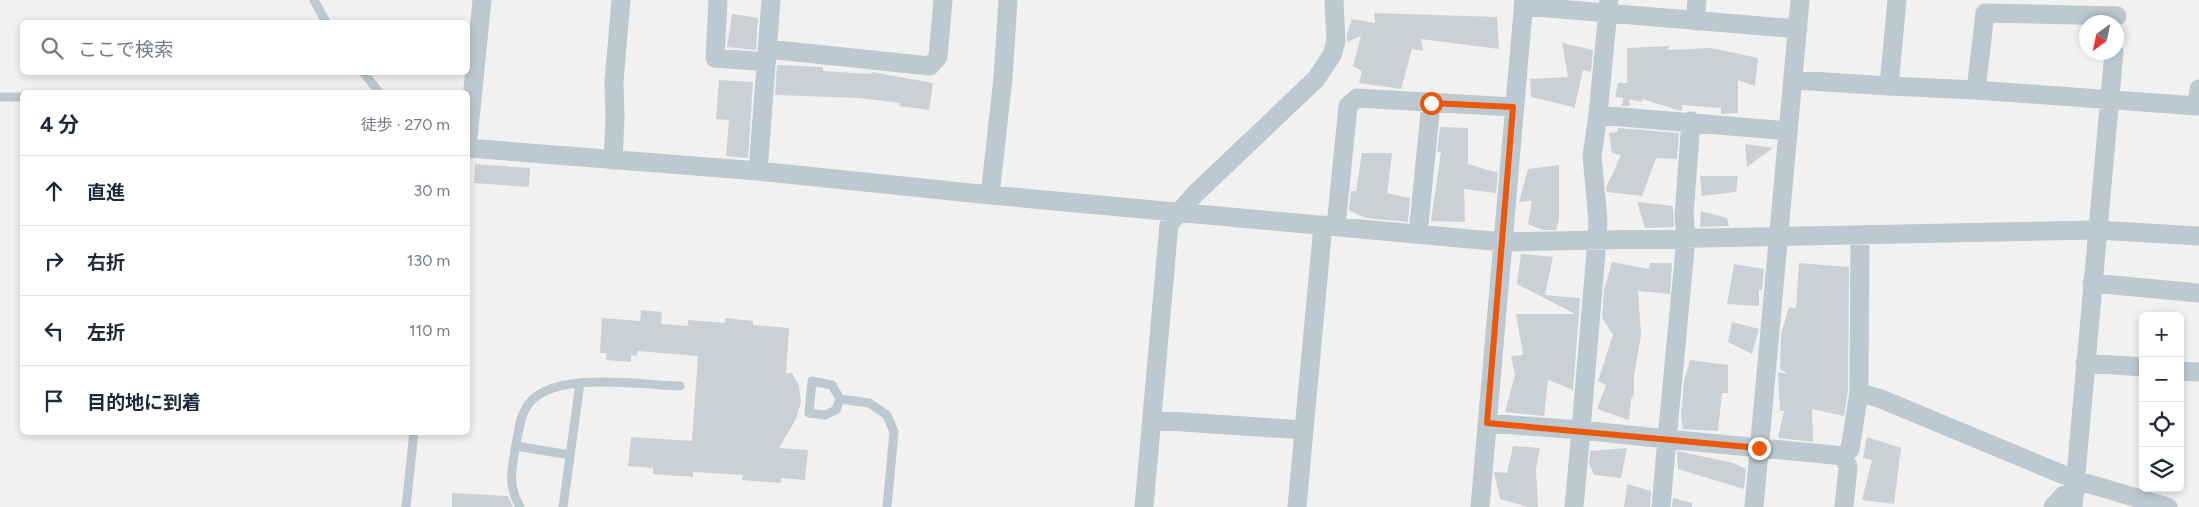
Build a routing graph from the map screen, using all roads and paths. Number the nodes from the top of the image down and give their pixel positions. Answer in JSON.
{"nodes":[{"id":1,"x":314,"y":0,"type":"edge"},
{"id":2,"x":482,"y":0,"type":"edge"},
{"id":3,"x":621,"y":0,"type":"edge"},
{"id":4,"x":718,"y":0,"type":"edge"},
{"id":5,"x":771,"y":0,"type":"edge"},
{"id":6,"x":943,"y":0,"type":"edge"},
{"id":7,"x":1008,"y":0,"type":"edge"},
{"id":8,"x":1334,"y":0,"type":"edge"},
{"id":9,"x":1697,"y":0,"type":"edge"},
{"id":10,"x":1800,"y":0,"type":"edge"},
{"id":11,"x":1897,"y":0,"type":"edge"},
{"id":12,"x":1524,"y":3,"type":"edge"},
{"id":13,"x":1608,"y":6,"type":"edge"},
{"id":14,"x":1986,"y":6,"type":"edge"},
{"id":15,"x":2118,"y":14,"type":"edge"},
{"id":16,"x":325,"y":20,"type":"edge"},
{"id":17,"x":1695,"y":21,"type":"junction"},
{"id":18,"x":1798,"y":29,"type":"junction"},
{"id":19,"x":766,"y":56,"type":"junction"},
{"id":20,"x":2113,"y":60,"type":"edge"},
{"id":21,"x":365,"y":75,"type":"edge"},
{"id":22,"x":1794,"y":80,"type":"junction"},
{"id":23,"x":1889,"y":86,"type":"junction"},
{"id":24,"x":373,"y":90,"type":"edge"},
{"id":25,"x":1976,"y":90,"type":"junction"},
{"id":26,"x":2199,"y":90,"type":"edge"},
{"id":27,"x":0,"y":97,"type":"edge"},
{"id":28,"x":20,"y":97,"type":"edge"},
{"id":29,"x":2109,"y":99,"type":"junction"},
{"id":30,"x":1431,"y":103,"type":"junction"},
{"id":31,"x":1513,"y":107,"type":"junction"},
{"id":32,"x":1598,"y":115,"type":"junction"},
{"id":33,"x":470,"y":118,"type":"edge"},
{"id":34,"x":1691,"y":121,"type":"junction"},
{"id":35,"x":1788,"y":131,"type":"junction"},
{"id":36,"x":470,"y":148,"type":"edge"},
{"id":37,"x":613,"y":160,"type":"junction"},
{"id":38,"x":758,"y":171,"type":"junction"},
{"id":39,"x":990,"y":195,"type":"junction"},
{"id":40,"x":1179,"y":212,"type":"junction"},
{"id":41,"x":1330,"y":225,"type":"junction"},
{"id":42,"x":2097,"y":230,"type":"junction"},
{"id":43,"x":1418,"y":234,"type":"junction"},
{"id":44,"x":1860,"y":235,"type":"junction"},
{"id":45,"x":2199,"y":236,"type":"edge"},
{"id":46,"x":1778,"y":238,"type":"junction"},
{"id":47,"x":1686,"y":239,"type":"junction"},
{"id":48,"x":1597,"y":240,"type":"junction"},
{"id":49,"x":1504,"y":242,"type":"junction"},
{"id":50,"x":2092,"y":283,"type":"junction"},
{"id":51,"x":2199,"y":293,"type":"edge"},
{"id":52,"x":2085,"y":363,"type":"junction"},
{"id":53,"x":2139,"y":368,"type":"edge"},
{"id":54,"x":2184,"y":371,"type":"edge"},
{"id":55,"x":2199,"y":372,"type":"edge"},
{"id":56,"x":580,"y":382,"type":"junction"},
{"id":57,"x":680,"y":386,"type":"dead end"},
{"id":58,"x":1859,"y":392,"type":"junction"},
{"id":59,"x":840,"y":399,"type":"dead end"},
{"id":60,"x":1152,"y":420,"type":"junction"},
{"id":61,"x":1487,"y":423,"type":"junction"},
{"id":62,"x":1304,"y":430,"type":"junction"},
{"id":63,"x":1581,"y":430,"type":"junction"},
{"id":64,"x":414,"y":435,"type":"edge"},
{"id":65,"x":1667,"y":439,"type":"junction"},
{"id":66,"x":516,"y":446,"type":"junction"},
{"id":67,"x":1759,"y":448,"type":"junction"},
{"id":68,"x":570,"y":454,"type":"junction"},
{"id":69,"x":1844,"y":456,"type":"junction"},
{"id":70,"x":2075,"y":492,"type":"edge"},
{"id":71,"x":406,"y":507,"type":"edge"},
{"id":72,"x":520,"y":507,"type":"edge"},
{"id":73,"x":563,"y":507,"type":"edge"},
{"id":74,"x":887,"y":507,"type":"edge"},
{"id":75,"x":1144,"y":507,"type":"edge"},
{"id":76,"x":1297,"y":507,"type":"edge"},
{"id":77,"x":1480,"y":507,"type":"edge"},
{"id":78,"x":1574,"y":507,"type":"edge"},
{"id":79,"x":1662,"y":507,"type":"edge"},
{"id":80,"x":1754,"y":507,"type":"edge"},
{"id":81,"x":1844,"y":507,"type":"edge"},
{"id":82,"x":2053,"y":507,"type":"edge"},
{"id":83,"x":2168,"y":507,"type":"edge"}],
"edges":[{"from":1,"to":16,"type":"lane"},
{"from":2,"to":33,"type":"street"},
{"from":3,"to":37,"type":"street"},
{"from":4,"to":19,"type":"street"},
{"from":5,"to":19,"type":"street"},
{"from":6,"to":19,"type":"street"},
{"from":7,"to":39,"type":"street"},
{"from":8,"to":40,"type":"street"},
{"from":9,"to":17,"type":"street"},
{"from":10,"to":18,"type":"street"},
{"from":11,"to":23,"type":"street"},
{"from":12,"to":13,"type":"street"},
{"from":12,"to":31,"type":"street"},
{"from":13,"to":17,"type":"street"},
{"from":13,"to":32,"type":"street"},
{"from":14,"to":15,"type":"street"},
{"from":14,"to":25,"type":"street"},
{"from":17,"to":18,"type":"street"},
{"from":18,"to":22,"type":"street"},
{"from":19,"to":38,"type":"street"},
{"from":20,"to":29,"type":"street"},
{"from":21,"to":24,"type":"lane"},
{"from":22,"to":23,"type":"street"},
{"from":22,"to":35,"type":"street"},
{"from":23,"to":25,"type":"street"},
{"from":25,"to":29,"type":"street"},
{"from":26,"to":29,"type":"street"},
{"from":27,"to":28,"type":"lane"},
{"from":29,"to":42,"type":"street"},
{"from":30,"to":31,"type":"street"},
{"from":30,"to":41,"type":"street"},
{"from":30,"to":43,"type":"street"},
{"from":31,"to":49,"type":"street"},
{"from":32,"to":34,"type":"street"},
{"from":32,"to":48,"type":"street"},
{"from":34,"to":35,"type":"street"},
{"from":34,"to":47,"type":"street"},
{"from":35,"to":46,"type":"street"},
{"from":36,"to":37,"type":"street"},
{"from":37,"to":38,"type":"street"},
{"from":38,"to":39,"type":"street"},
{"from":39,"to":40,"type":"street"},
{"from":40,"to":41,"type":"street"},
{"from":40,"to":60,"type":"street"},
{"from":41,"to":43,"type":"street"},
{"from":41,"to":62,"type":"street"},
{"from":42,"to":44,"type":"street"},
{"from":42,"to":45,"type":"street"},
{"from":42,"to":50,"type":"street"},
{"from":43,"to":49,"type":"street"},
{"from":44,"to":46,"type":"street"},
{"from":44,"to":58,"type":"street"},
{"from":46,"to":47,"type":"street"},
{"from":46,"to":67,"type":"street"},
{"from":47,"to":48,"type":"street"},
{"from":47,"to":65,"type":"street"},
{"from":48,"to":49,"type":"street"},
{"from":48,"to":63,"type":"street"},
{"from":49,"to":61,"type":"street"},
{"from":50,"to":51,"type":"street"},
{"from":50,"to":52,"type":"street"},
{"from":52,"to":53,"type":"street"},
{"from":52,"to":70,"type":"street"},
{"from":54,"to":55,"type":"street"},
{"from":56,"to":57,"type":"lane"},
{"from":56,"to":66,"type":"lane"},
{"from":56,"to":68,"type":"lane"},
{"from":58,"to":69,"type":"street"},
{"from":58,"to":70,"type":"street"},
{"from":59,"to":74,"type":"lane"},
{"from":60,"to":62,"type":"street"},
{"from":60,"to":75,"type":"street"},
{"from":61,"to":63,"type":"street"},
{"from":61,"to":77,"type":"street"},
{"from":62,"to":76,"type":"street"},
{"from":63,"to":65,"type":"street"},
{"from":63,"to":78,"type":"street"},
{"from":64,"to":71,"type":"lane"},
{"from":65,"to":67,"type":"street"},
{"from":65,"to":79,"type":"street"},
{"from":66,"to":68,"type":"lane"},
{"from":66,"to":72,"type":"lane"},
{"from":67,"to":69,"type":"street"},
{"from":67,"to":80,"type":"street"},
{"from":68,"to":73,"type":"lane"},
{"from":69,"to":81,"type":"street"},
{"from":70,"to":82,"type":"street"},
{"from":70,"to":83,"type":"street"}]}
